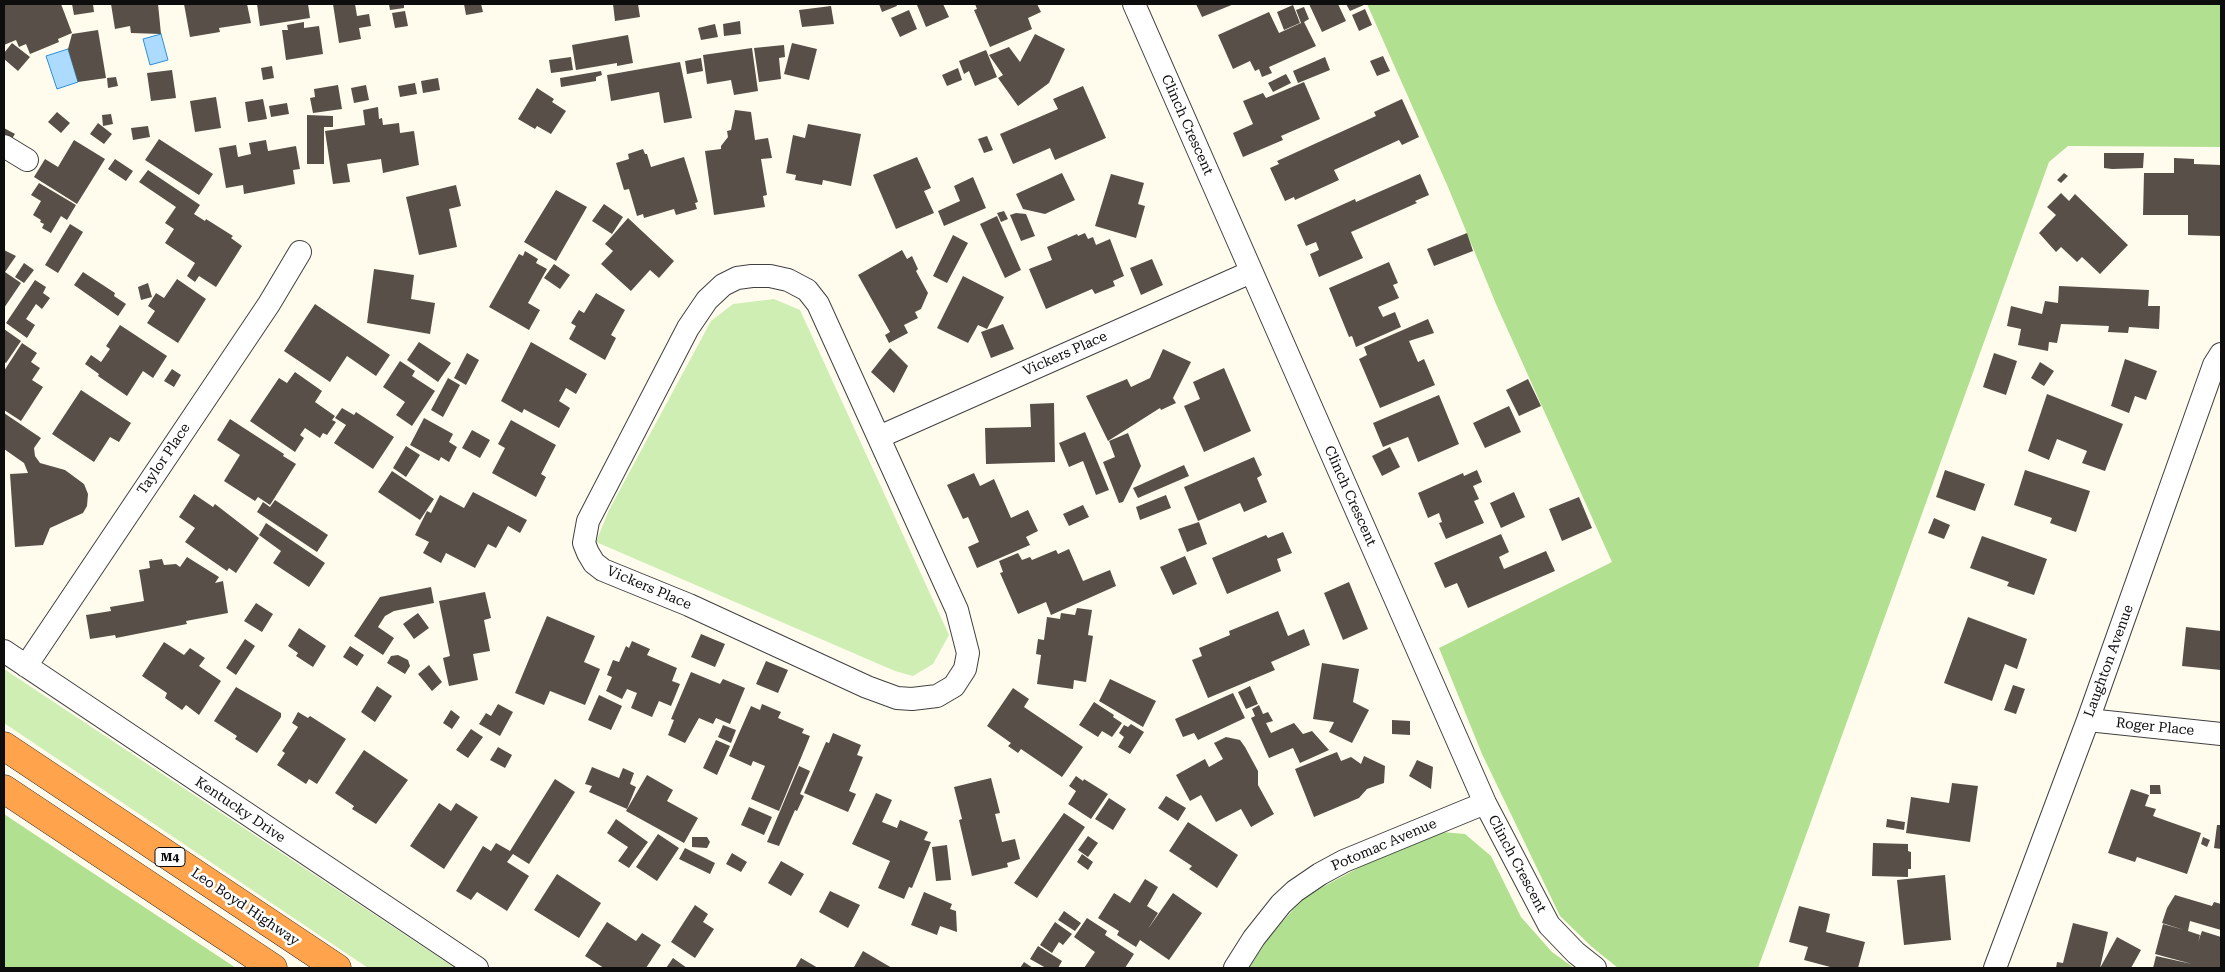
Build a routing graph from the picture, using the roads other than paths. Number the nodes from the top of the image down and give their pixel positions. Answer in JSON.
{"nodes":[{"id":1,"x":1134,"y":4,"type":"edge"},
{"id":2,"x":4,"y":146,"type":"edge"},
{"id":3,"x":27,"y":160,"type":"dead end"},
{"id":4,"x":300,"y":252,"type":"dead end"},
{"id":5,"x":1252,"y":272,"type":"junction"},
{"id":6,"x":2221,"y":354,"type":"edge"},
{"id":7,"x":879,"y":437,"type":"junction"},
{"id":8,"x":4,"y":651,"type":"edge"},
{"id":9,"x":26,"y":666,"type":"junction"},
{"id":10,"x":2088,"y":720,"type":"junction"},
{"id":11,"x":2221,"y":734,"type":"edge"},
{"id":12,"x":4,"y":746,"type":"edge"},
{"id":13,"x":4,"y":788,"type":"edge"},
{"id":14,"x":1485,"y":803,"type":"junction"},
{"id":15,"x":273,"y":968,"type":"edge"},
{"id":16,"x":337,"y":968,"type":"edge"},
{"id":17,"x":477,"y":968,"type":"edge"},
{"id":18,"x":1235,"y":968,"type":"edge"},
{"id":19,"x":1595,"y":968,"type":"edge"},
{"id":20,"x":1995,"y":968,"type":"edge"}],
"edges":[{"from":1,"to":5,"type":"street","name":"Clinch Crescent"},
{"from":2,"to":3,"type":"street"},
{"from":4,"to":9,"type":"street","name":"Taylor Place"},
{"from":5,"to":7,"type":"street","name":"Vickers Place"},
{"from":5,"to":14,"type":"street","name":"Clinch Crescent"},
{"from":6,"to":10,"type":"street","name":"Laughton Avenue"},
{"from":7,"to":7,"type":"street","name":"Vickers Place"},
{"from":8,"to":9,"type":"street","name":"Kentucky Drive"},
{"from":9,"to":17,"type":"street","name":"Kentucky Drive"},
{"from":10,"to":11,"type":"street","name":"Roger Place"},
{"from":10,"to":20,"type":"street","name":"Laughton Avenue"},
{"from":12,"to":16,"type":"highway","name":"Leo Boyd Highway","number":"M4"},
{"from":13,"to":15,"type":"highway","number":"M4"},
{"from":14,"to":18,"type":"street","name":"Potomac Avenue"},
{"from":14,"to":19,"type":"street","name":"Clinch Crescent"}]}
